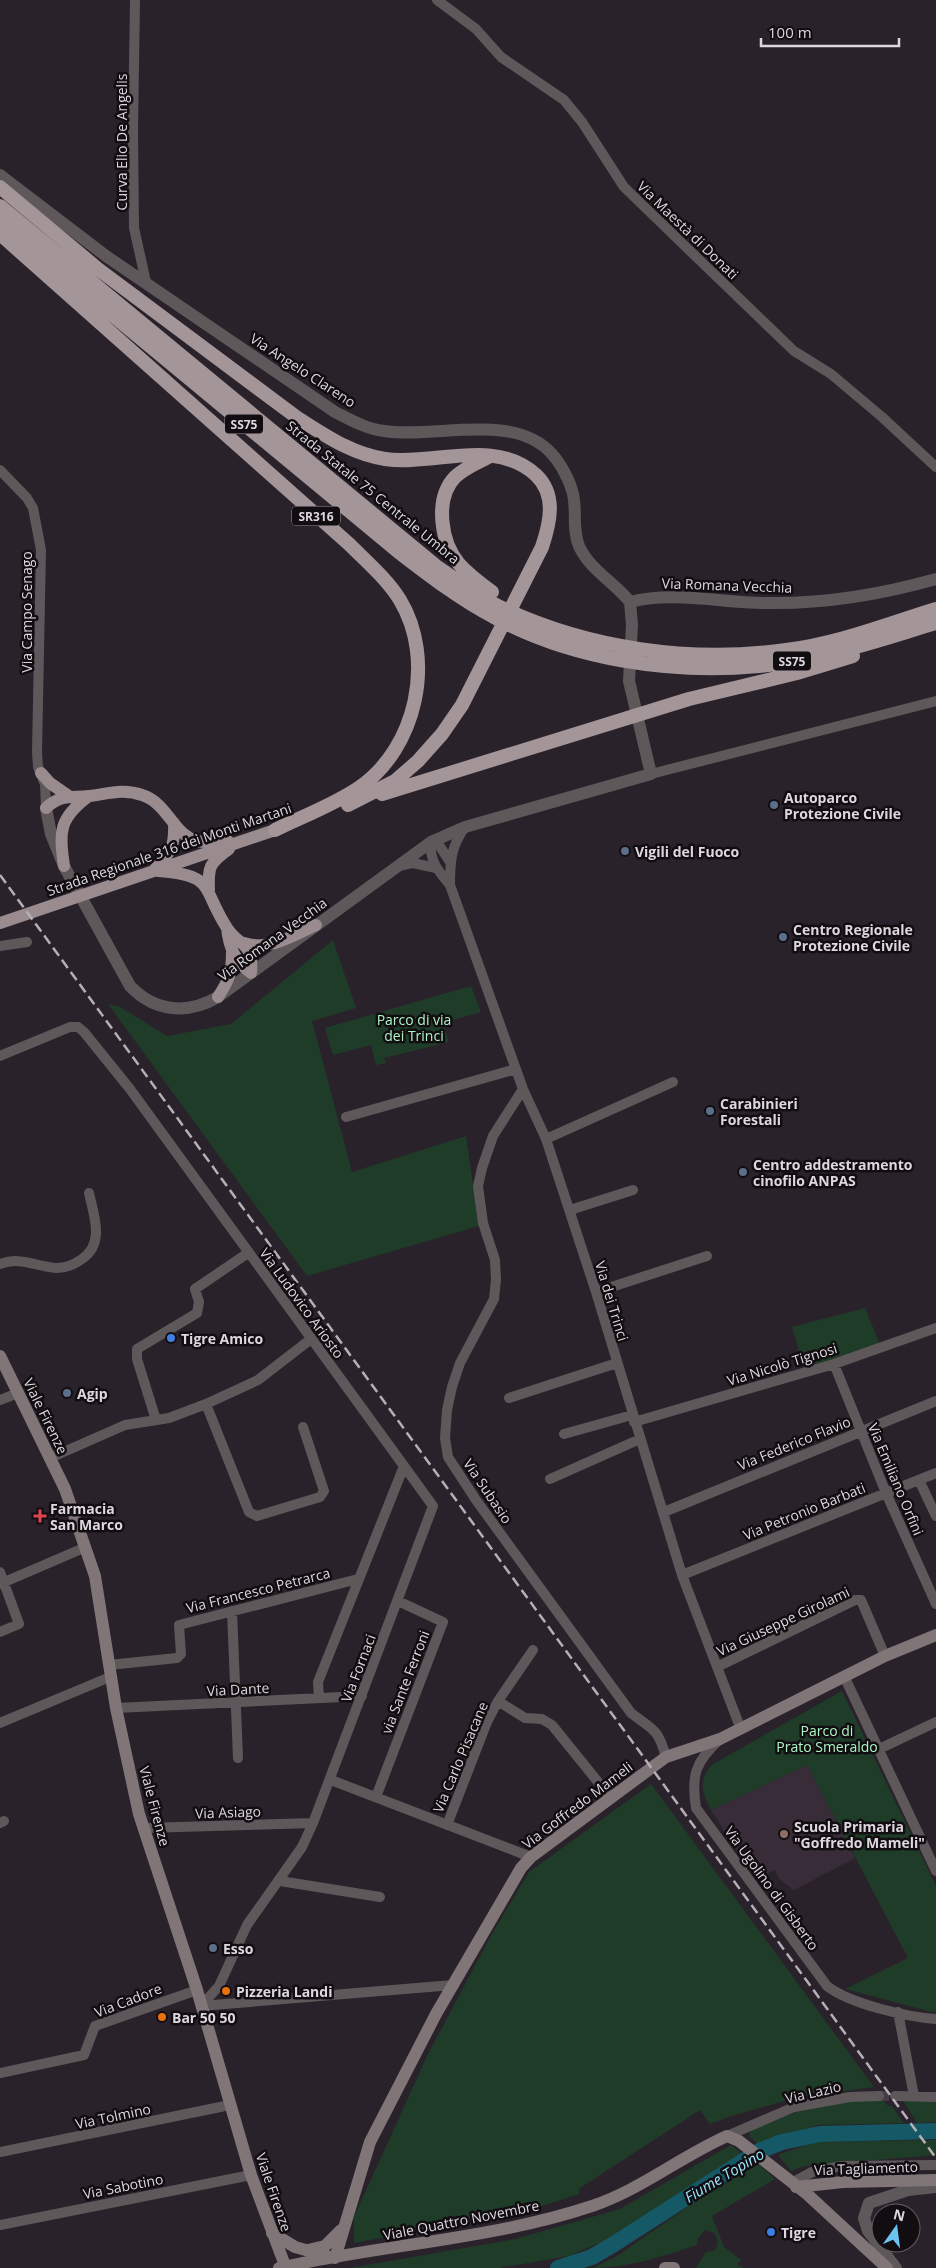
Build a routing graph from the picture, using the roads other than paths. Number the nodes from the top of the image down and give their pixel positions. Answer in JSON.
{"nodes":[{"id":1,"x":136,"y":0,"type":"edge"},
{"id":2,"x":437,"y":0,"type":"edge"},
{"id":3,"x":0,"y":175,"type":"edge"},
{"id":4,"x":0,"y":187,"type":"edge"},
{"id":5,"x":0,"y":206,"type":"edge"},
{"id":6,"x":0,"y":222,"type":"edge"},
{"id":7,"x":0,"y":234,"type":"edge"},
{"id":8,"x":146,"y":282,"type":"junction"},
{"id":9,"x":491,"y":456,"type":"junction"},
{"id":10,"x":936,"y":467,"type":"edge"},
{"id":11,"x":0,"y":470,"type":"edge"},
{"id":12,"x":936,"y":579,"type":"edge"},
{"id":13,"x":630,"y":602,"type":"junction"},
{"id":14,"x":498,"y":607,"type":"junction"},
{"id":15,"x":936,"y":609,"type":"edge"},
{"id":16,"x":524,"y":620,"type":"junction"},
{"id":17,"x":936,"y":623,"type":"edge"},
{"id":18,"x":908,"y":631,"type":"junction"},
{"id":19,"x":643,"y":656,"type":"junction"},
{"id":20,"x":936,"y":701,"type":"edge"},
{"id":21,"x":40,"y":770,"type":"junction"},
{"id":22,"x":651,"y":774,"type":"junction"},
{"id":23,"x":73,"y":801,"type":"junction"},
{"id":24,"x":348,"y":805,"type":"junction"},
{"id":25,"x":46,"y":808,"type":"junction"},
{"id":26,"x":174,"y":823,"type":"junction"},
{"id":27,"x":464,"y":828,"type":"junction"},
{"id":28,"x":275,"y":830,"type":"junction"},
{"id":29,"x":241,"y":840,"type":"junction"},
{"id":30,"x":431,"y":842,"type":"junction"},
{"id":31,"x":450,"y":862,"type":"junction"},
{"id":32,"x":64,"y":866,"type":"junction"},
{"id":33,"x":394,"y":867,"type":"junction"},
{"id":34,"x":436,"y":868,"type":"junction"},
{"id":35,"x":153,"y":870,"type":"junction"},
{"id":36,"x":450,"y":885,"type":"junction"},
{"id":37,"x":209,"y":890,"type":"junction"},
{"id":38,"x":0,"y":923,"type":"edge"},
{"id":39,"x":316,"y":925,"type":"junction"},
{"id":40,"x":227,"y":928,"type":"junction"},
{"id":41,"x":26,"y":942,"type":"dead end"},
{"id":42,"x":244,"y":943,"type":"junction"},
{"id":43,"x":0,"y":946,"type":"edge"},
{"id":44,"x":232,"y":952,"type":"junction"},
{"id":45,"x":251,"y":972,"type":"junction"},
{"id":46,"x":218,"y":997,"type":"junction"},
{"id":47,"x":0,"y":1056,"type":"edge"},
{"id":48,"x":516,"y":1069,"type":"junction"},
{"id":49,"x":673,"y":1082,"type":"dead end"},
{"id":50,"x":523,"y":1089,"type":"junction"},
{"id":51,"x":346,"y":1117,"type":"dead end"},
{"id":52,"x":546,"y":1138,"type":"junction"},
{"id":53,"x":632,"y":1190,"type":"dead end"},
{"id":54,"x":89,"y":1193,"type":"dead end"},
{"id":55,"x":570,"y":1210,"type":"junction"},
{"id":56,"x":248,"y":1253,"type":"junction"},
{"id":57,"x":707,"y":1256,"type":"dead end"},
{"id":58,"x":0,"y":1264,"type":"edge"},
{"id":59,"x":596,"y":1292,"type":"junction"},
{"id":60,"x":936,"y":1328,"type":"edge"},
{"id":61,"x":311,"y":1339,"type":"junction"},
{"id":62,"x":0,"y":1356,"type":"edge"},
{"id":63,"x":617,"y":1363,"type":"junction"},
{"id":64,"x":834,"y":1364,"type":"junction"},
{"id":65,"x":18,"y":1392,"type":"junction"},
{"id":66,"x":509,"y":1398,"type":"dead end"},
{"id":67,"x":0,"y":1400,"type":"edge"},
{"id":68,"x":936,"y":1401,"type":"edge"},
{"id":69,"x":206,"y":1404,"type":"junction"},
{"id":70,"x":633,"y":1418,"type":"junction"},
{"id":71,"x":156,"y":1420,"type":"junction"},
{"id":72,"x":304,"y":1427,"type":"dead end"},
{"id":73,"x":861,"y":1431,"type":"junction"},
{"id":74,"x":564,"y":1434,"type":"dead end"},
{"id":75,"x":640,"y":1439,"type":"junction"},
{"id":76,"x":50,"y":1458,"type":"junction"},
{"id":77,"x":404,"y":1466,"type":"junction"},
{"id":78,"x":936,"y":1473,"type":"edge"},
{"id":79,"x":550,"y":1479,"type":"dead end"},
{"id":80,"x":919,"y":1480,"type":"junction"},
{"id":81,"x":886,"y":1493,"type":"junction"},
{"id":82,"x":664,"y":1512,"type":"junction"},
{"id":83,"x":936,"y":1516,"type":"edge"},
{"id":84,"x":86,"y":1547,"type":"junction"},
{"id":85,"x":682,"y":1576,"type":"junction"},
{"id":86,"x":1,"y":1579,"type":"edge"},
{"id":87,"x":358,"y":1579,"type":"junction"},
{"id":88,"x":398,"y":1601,"type":"junction"},
{"id":89,"x":936,"y":1604,"type":"edge"},
{"id":90,"x":232,"y":1611,"type":"junction"},
{"id":91,"x":0,"y":1632,"type":"edge"},
{"id":92,"x":936,"y":1635,"type":"edge"},
{"id":93,"x":533,"y":1650,"type":"dead end"},
{"id":94,"x":885,"y":1656,"type":"junction"},
{"id":95,"x":717,"y":1667,"type":"junction"},
{"id":96,"x":109,"y":1671,"type":"junction"},
{"id":97,"x":844,"y":1676,"type":"junction"},
{"id":98,"x":362,"y":1696,"type":"junction"},
{"id":99,"x":319,"y":1697,"type":"junction"},
{"id":100,"x":498,"y":1701,"type":"junction"},
{"id":101,"x":236,"y":1703,"type":"junction"},
{"id":102,"x":116,"y":1708,"type":"junction"},
{"id":103,"x":936,"y":1722,"type":"edge"},
{"id":104,"x":0,"y":1723,"type":"edge"},
{"id":105,"x":740,"y":1727,"type":"junction"},
{"id":106,"x":720,"y":1739,"type":"junction"},
{"id":107,"x":879,"y":1749,"type":"junction"},
{"id":108,"x":666,"y":1757,"type":"junction"},
{"id":109,"x":238,"y":1758,"type":"dead end"},
{"id":110,"x":330,"y":1780,"type":"junction"},
{"id":111,"x":376,"y":1797,"type":"junction"},
{"id":112,"x":611,"y":1798,"type":"junction"},
{"id":113,"x":313,"y":1822,"type":"junction"},
{"id":114,"x":447,"y":1824,"type":"junction"},
{"id":115,"x":144,"y":1828,"type":"junction"},
{"id":116,"x":531,"y":1857,"type":"junction"},
{"id":117,"x":936,"y":1872,"type":"edge"},
{"id":118,"x":280,"y":1881,"type":"junction"},
{"id":119,"x":380,"y":1897,"type":"dead end"},
{"id":120,"x":453,"y":1985,"type":"junction"},
{"id":121,"x":196,"y":1990,"type":"junction"},
{"id":122,"x":201,"y":2006,"type":"junction"},
{"id":123,"x":898,"y":2012,"type":"junction"},
{"id":124,"x":936,"y":2019,"type":"edge"},
{"id":125,"x":0,"y":2073,"type":"edge"},
{"id":126,"x":879,"y":2096,"type":"tunnel mouth"},
{"id":127,"x":895,"y":2096,"type":"tunnel mouth"},
{"id":128,"x":914,"y":2096,"type":"junction"},
{"id":129,"x":936,"y":2097,"type":"edge"},
{"id":130,"x":230,"y":2105,"type":"junction"},
{"id":131,"x":733,"y":2139,"type":"junction"},
{"id":132,"x":0,"y":2152,"type":"edge"},
{"id":133,"x":936,"y":2166,"type":"edge"},
{"id":134,"x":251,"y":2175,"type":"junction"},
{"id":135,"x":936,"y":2180,"type":"edge"},
{"id":136,"x":790,"y":2182,"type":"junction"},
{"id":137,"x":936,"y":2187,"type":"edge"},
{"id":138,"x":0,"y":2225,"type":"edge"},
{"id":139,"x":342,"y":2228,"type":"junction"},
{"id":140,"x":272,"y":2233,"type":"junction"},
{"id":141,"x":305,"y":2250,"type":"junction"},
{"id":142,"x":335,"y":2258,"type":"junction"},
{"id":143,"x":283,"y":2267,"type":"edge"},
{"id":144,"x":665,"y":2268,"type":"edge"},
{"id":145,"x":674,"y":2268,"type":"edge"},
{"id":146,"x":887,"y":2268,"type":"edge"},
{"id":147,"x":896,"y":2268,"type":"edge"}],
"edges":[{"from":1,"to":8,"type":"street","name":"Curva Elio De Angelis"},
{"from":2,"to":10,"type":"street","name":"Via Maestà di Donati"},
{"from":3,"to":8,"type":"street","name":"Via Angelo Clareno"},
{"from":4,"to":9,"type":"highway","number":"SR316"},
{"from":5,"to":14,"type":"highway","name":"Strada Statale 75 Centrale Umbra","number":"SS75"},
{"from":6,"to":14,"type":"highway","name":"Strada Statale 75 Centrale Umbra","number":"SS75"},
{"from":7,"to":28,"type":"highway","number":"SR316"},
{"from":8,"to":13,"type":"street","name":"Via Angelo Clareno"},
{"from":9,"to":14,"type":"highway"},
{"from":9,"to":24,"type":"highway","number":"SR316"},
{"from":11,"to":21,"type":"street","name":"Via Campo Senago"},
{"from":12,"to":13,"type":"street","name":"Via Romana Vecchia"},
{"from":13,"to":22,"type":"street"},
{"from":14,"to":16,"type":"highway","name":"Strada Statale 75 Centrale Umbra","number":"SS75"},
{"from":15,"to":19,"type":"highway","name":"Strada Statale 75 Centrale Umbra","number":"SS75"},
{"from":16,"to":19,"type":"highway","name":"Strada Statale 75 Centrale Umbra","number":"SS75"},
{"from":16,"to":19,"type":"highway","name":"Strada Statale 75 Centrale Umbra","number":"SS75"},
{"from":17,"to":18,"type":"highway","name":"Strada Statale 75 Centrale Umbra","number":"SS75"},
{"from":18,"to":19,"type":"highway","name":"Strada Statale 75 Centrale Umbra","number":"SS75"},
{"from":18,"to":24,"type":"highway","number":"SR316"},
{"from":20,"to":22,"type":"street","name":"Via Romana Vecchia"},
{"from":21,"to":23,"type":"main road"},
{"from":21,"to":25,"type":"street","name":"Via Romana Vecchia"},
{"from":22,"to":27,"type":"street","name":"Via Romana Vecchia"},
{"from":23,"to":25,"type":"main road"},
{"from":23,"to":26,"type":"main road"},
{"from":23,"to":32,"type":"main road"},
{"from":24,"to":28,"type":"highway","name":"Strada Regionale 316 dei Monti Martani","number":"SR316"},
{"from":25,"to":32,"type":"street","name":"Via Romana Vecchia"},
{"from":26,"to":29,"type":"main road"},
{"from":26,"to":35,"type":"main road"},
{"from":27,"to":30,"type":"street","name":"Via Romana Vecchia"},
{"from":27,"to":31,"type":"street","name":"Via dei Trinci"},
{"from":28,"to":29,"type":"main road","name":"Strada Regionale 316 dei Monti Martani","number":"SR316"},
{"from":29,"to":35,"type":"main road","name":"Strada Regionale 316 dei Monti Martani","number":"SR316"},
{"from":29,"to":37,"type":"main road"},
{"from":30,"to":31,"type":"street"},
{"from":30,"to":33,"type":"street","name":"Via Romana Vecchia"},
{"from":30,"to":34,"type":"street","name":"Via dei Trinci"},
{"from":31,"to":36,"type":"street","name":"Via dei Trinci"},
{"from":32,"to":46,"type":"street","name":"Via Romana Vecchia"},
{"from":33,"to":34,"type":"street"},
{"from":33,"to":39,"type":"street","name":"Via Romana Vecchia"},
{"from":34,"to":36,"type":"street","name":"Via dei Trinci"},
{"from":35,"to":37,"type":"main road"},
{"from":35,"to":38,"type":"main road","name":"Strada Regionale 316 dei Monti Martani","number":"SR316"},
{"from":36,"to":48,"type":"street","name":"Via dei Trinci"},
{"from":37,"to":40,"type":"main road"},
{"from":39,"to":42,"type":"main road"},
{"from":39,"to":45,"type":"street","name":"Via Romana Vecchia"},
{"from":40,"to":42,"type":"main road"},
{"from":40,"to":44,"type":"main road"},
{"from":41,"to":43,"type":"street"},
{"from":42,"to":45,"type":"main road"},
{"from":44,"to":45,"type":"main road"},
{"from":44,"to":46,"type":"main road"},
{"from":45,"to":46,"type":"street","name":"Via Romana Vecchia"},
{"from":47,"to":56,"type":"street","name":"Via Ludovico Ariosto"},
{"from":48,"to":50,"type":"street","name":"Via dei Trinci"},
{"from":48,"to":51,"type":"street"},
{"from":49,"to":52,"type":"street"},
{"from":50,"to":52,"type":"street","name":"Via dei Trinci"},
{"from":50,"to":108,"type":"street","name":"Via Subasio"},
{"from":52,"to":55,"type":"street","name":"Via dei Trinci"},
{"from":53,"to":55,"type":"street"},
{"from":54,"to":58,"type":"street"},
{"from":55,"to":59,"type":"street","name":"Via dei Trinci"},
{"from":56,"to":61,"type":"street","name":"Via Ludovico Ariosto"},
{"from":56,"to":71,"type":"street"},
{"from":57,"to":59,"type":"street"},
{"from":59,"to":63,"type":"street","name":"Via dei Trinci"},
{"from":60,"to":64,"type":"street","name":"Via Nicolò Tignosi"},
{"from":61,"to":69,"type":"street"},
{"from":61,"to":77,"type":"street","name":"Via Ludovico Ariosto"},
{"from":62,"to":65,"type":"main road","name":"Viale Firenze"},
{"from":63,"to":66,"type":"street"},
{"from":63,"to":70,"type":"street","name":"Via dei Trinci"},
{"from":64,"to":70,"type":"street","name":"Via Nicolò Tignosi"},
{"from":64,"to":73,"type":"street","name":"Via Emiliano Orfini"},
{"from":65,"to":67,"type":"street"},
{"from":65,"to":76,"type":"main road","name":"Viale Firenze"},
{"from":68,"to":73,"type":"street","name":"Via Federico Flavio"},
{"from":69,"to":71,"type":"street"},
{"from":69,"to":72,"type":"street"},
{"from":70,"to":74,"type":"street","name":"Via Nicolò Tignosi"},
{"from":70,"to":75,"type":"street","name":"Via dei Trinci"},
{"from":71,"to":76,"type":"street"},
{"from":73,"to":81,"type":"street","name":"Via Emiliano Orfini"},
{"from":73,"to":82,"type":"street","name":"Via Federico Flavio"},
{"from":75,"to":79,"type":"street"},
{"from":75,"to":82,"type":"street","name":"Via dei Trinci"},
{"from":76,"to":84,"type":"main road","name":"Viale Firenze"},
{"from":77,"to":87,"type":"street"},
{"from":77,"to":88,"type":"street","name":"Via Fornaci"},
{"from":78,"to":80,"type":"street","name":"Via Petronio Barbati"},
{"from":80,"to":81,"type":"street","name":"Via Petronio Barbati"},
{"from":80,"to":83,"type":"street"},
{"from":81,"to":85,"type":"street","name":"Via Petronio Barbati"},
{"from":81,"to":89,"type":"street","name":"Via Emiliano Orfini"},
{"from":82,"to":85,"type":"street","name":"Via dei Trinci"},
{"from":84,"to":86,"type":"street"},
{"from":84,"to":96,"type":"main road","name":"Viale Firenze"},
{"from":85,"to":95,"type":"street","name":"Via dei Trinci"},
{"from":86,"to":91,"type":"street"},
{"from":87,"to":90,"type":"street","name":"Via Francesco Petrarca"},
{"from":87,"to":99,"type":"street"},
{"from":88,"to":98,"type":"street","name":"Via Fornaci"},
{"from":88,"to":111,"type":"street","name":"via Sante Ferroni"},
{"from":90,"to":96,"type":"street","name":"Via Francesco Petrarca"},
{"from":90,"to":101,"type":"street"},
{"from":92,"to":94,"type":"main road","name":"Via Goffredo Mameli"},
{"from":93,"to":100,"type":"street","name":"Via Carlo Pisacane"},
{"from":94,"to":95,"type":"street","name":"Via Giuseppe Girolami"},
{"from":94,"to":97,"type":"main road","name":"Via Goffredo Mameli"},
{"from":95,"to":105,"type":"street","name":"Via dei Trinci"},
{"from":96,"to":102,"type":"main road","name":"Viale Firenze"},
{"from":96,"to":104,"type":"street"},
{"from":97,"to":105,"type":"main road","name":"Via Goffredo Mameli"},
{"from":97,"to":107,"type":"street"},
{"from":98,"to":99,"type":"street","name":"Via Dante"},
{"from":98,"to":110,"type":"street","name":"Via Fornaci"},
{"from":99,"to":101,"type":"street","name":"Via Dante"},
{"from":100,"to":112,"type":"street"},
{"from":100,"to":114,"type":"street","name":"Via Carlo Pisacane"},
{"from":101,"to":102,"type":"street","name":"Via Dante"},
{"from":101,"to":109,"type":"street"},
{"from":102,"to":115,"type":"main road","name":"Viale Firenze"},
{"from":103,"to":107,"type":"street"},
{"from":105,"to":106,"type":"main road","name":"Via Goffredo Mameli"},
{"from":106,"to":108,"type":"main road","name":"Via Goffredo Mameli"},
{"from":106,"to":123,"type":"street","name":"Via Ugolino di Gisberto"},
{"from":107,"to":117,"type":"street"},
{"from":108,"to":112,"type":"main road","name":"Via Goffredo Mameli"},
{"from":110,"to":111,"type":"street"},
{"from":110,"to":113,"type":"street","name":"Via Fornaci"},
{"from":111,"to":114,"type":"street"},
{"from":112,"to":116,"type":"main road","name":"Via Goffredo Mameli"},
{"from":113,"to":115,"type":"street","name":"Via Asiago"},
{"from":113,"to":118,"type":"street","name":"Via Fornaci"},
{"from":114,"to":116,"type":"street"},
{"from":115,"to":121,"type":"main road","name":"Viale Firenze"},
{"from":116,"to":120,"type":"main road","name":"Via Goffredo Mameli"},
{"from":118,"to":119,"type":"street"},
{"from":118,"to":122,"type":"street","name":"Via Fornaci"},
{"from":120,"to":122,"type":"street"},
{"from":120,"to":139,"type":"main road","name":"Via Goffredo Mameli"},
{"from":121,"to":122,"type":"main road","name":"Viale Firenze"},
{"from":121,"to":125,"type":"street","name":"Via Cadore"},
{"from":122,"to":130,"type":"main road","name":"Viale Firenze"},
{"from":123,"to":124,"type":"street"},
{"from":123,"to":128,"type":"street"},
{"from":126,"to":131,"type":"street","name":"Via Lazio"},
{"from":127,"to":128,"type":"street"},
{"from":128,"to":129,"type":"street"},
{"from":130,"to":132,"type":"street","name":"Via Tolmino"},
{"from":130,"to":134,"type":"main road","name":"Viale Firenze"},
{"from":131,"to":136,"type":"main road"},
{"from":131,"to":142,"type":"main road","name":"Viale Quattro Novembre"},
{"from":133,"to":136,"type":"street","name":"Via Tagliamento"},
{"from":134,"to":138,"type":"street","name":"Via Sabotino"},
{"from":134,"to":140,"type":"main road","name":"Viale Firenze"},
{"from":135,"to":136,"type":"main road","name":"Via Tagliamento"},
{"from":136,"to":146,"type":"main road"},
{"from":137,"to":147,"type":"street","name":"Via Tagliamento"},
{"from":139,"to":141,"type":"main road","name":"Via Goffredo Mameli"},
{"from":139,"to":142,"type":"main road","name":"Via Goffredo Mameli"},
{"from":140,"to":141,"type":"main road","name":"Viale Quattro Novembre"},
{"from":140,"to":143,"type":"main road","name":"Viale Firenze"},
{"from":141,"to":142,"type":"main road","name":"Viale Quattro Novembre"},
{"from":142,"to":143,"type":"main road","name":"Viale Quattro Novembre"},
{"from":144,"to":145,"type":"main road"}]}
